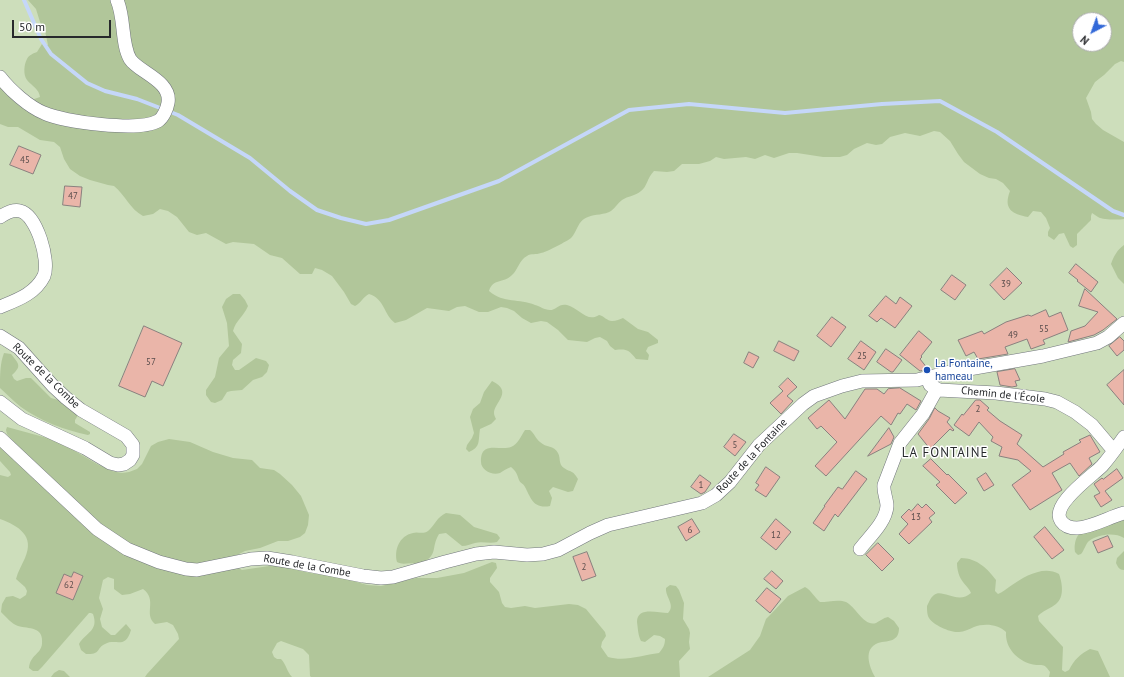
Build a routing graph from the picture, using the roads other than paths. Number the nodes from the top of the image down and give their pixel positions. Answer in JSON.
{"nodes":[{"id":1,"x":117,"y":0,"type":"edge"},
{"id":2,"x":0,"y":77,"type":"edge"},
{"id":3,"x":0,"y":217,"type":"edge"},
{"id":4,"x":0,"y":307,"type":"edge"},
{"id":5,"x":1124,"y":322,"type":"edge"},
{"id":6,"x":0,"y":336,"type":"edge"},
{"id":7,"x":927,"y":378,"type":"junction"},
{"id":8,"x":937,"y":389,"type":"junction"},
{"id":9,"x":0,"y":402,"type":"edge"},
{"id":10,"x":1124,"y":437,"type":"edge"},
{"id":11,"x":0,"y":438,"type":"edge"},
{"id":12,"x":1114,"y":451,"type":"junction"},
{"id":13,"x":1124,"y":513,"type":"edge"},
{"id":14,"x":860,"y":549,"type":"dead end"},
{"id":15,"x":538,"y":555,"type":"joint"}],
"edges":[{"from":1,"to":2,"type":"street"},
{"from":3,"to":4,"type":"street"},
{"from":5,"to":7,"type":"street","name":"Route de la Fontaine"},
{"from":6,"to":9,"type":"street","name":"Route de la Combe"},
{"from":7,"to":8,"type":"street"},
{"from":7,"to":15,"type":"street","name":"Route de la Fontaine"},
{"from":8,"to":12,"type":"street","name":"Chemin de l'École"},
{"from":8,"to":14,"type":"street"},
{"from":10,"to":12,"type":"street"},
{"from":11,"to":15,"type":"street","name":"Route de la Combe"},
{"from":12,"to":13,"type":"street"}]}
